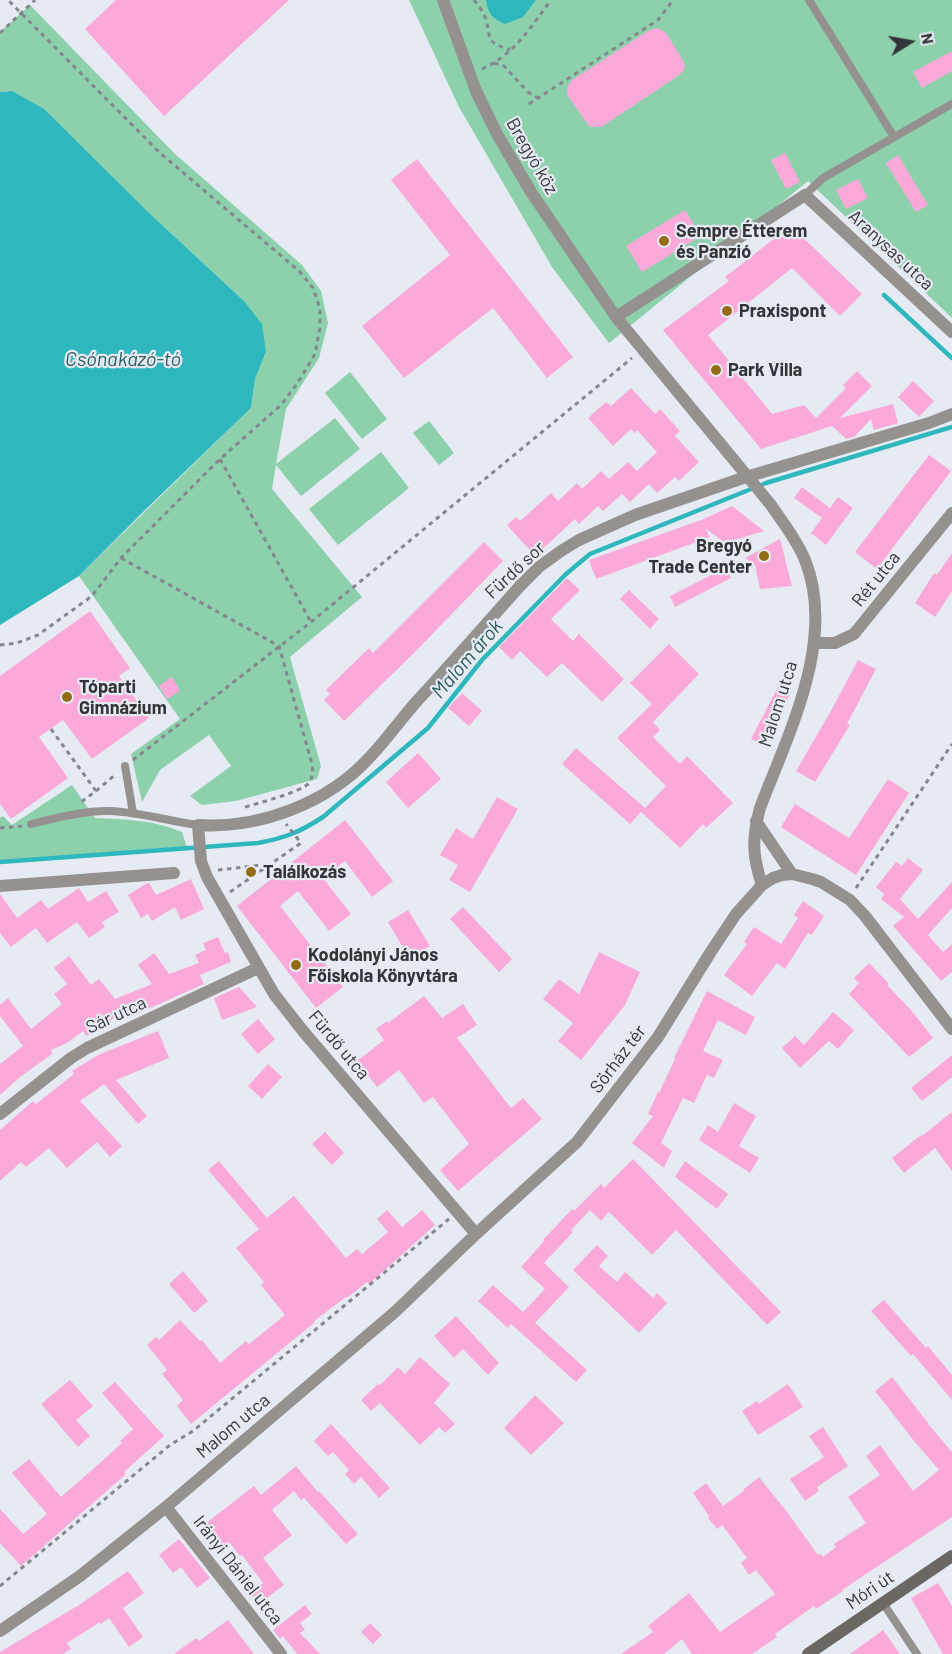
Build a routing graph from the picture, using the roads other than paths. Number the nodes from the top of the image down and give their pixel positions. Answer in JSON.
{"nodes":[{"id":1,"x":443,"y":0,"type":"edge"},
{"id":2,"x":809,"y":0,"type":"edge"},
{"id":3,"x":952,"y":104,"type":"edge"},
{"id":4,"x":894,"y":137,"type":"junction"},
{"id":5,"x":804,"y":195,"type":"junction"},
{"id":6,"x":616,"y":317,"type":"junction"},
{"id":7,"x":952,"y":332,"type":"edge"},
{"id":8,"x":952,"y":414,"type":"edge"},
{"id":9,"x":746,"y":477,"type":"junction"},
{"id":10,"x":952,"y":513,"type":"edge"},
{"id":11,"x":814,"y":643,"type":"junction"},
{"id":12,"x":125,"y":766,"type":"road end"},
{"id":13,"x":133,"y":813,"type":"junction"},
{"id":14,"x":756,"y":821,"type":"junction"},
{"id":15,"x":31,"y":825,"type":"road end"},
{"id":16,"x":198,"y":831,"type":"junction"},
{"id":17,"x":174,"y":873,"type":"dead end"},
{"id":18,"x":792,"y":874,"type":"junction"},
{"id":19,"x":762,"y":885,"type":"junction"},
{"id":20,"x":0,"y":886,"type":"edge"},
{"id":21,"x":258,"y":968,"type":"junction"},
{"id":22,"x":952,"y":1029,"type":"edge"},
{"id":23,"x":0,"y":1114,"type":"edge"},
{"id":24,"x":476,"y":1234,"type":"junction"},
{"id":25,"x":166,"y":1508,"type":"junction"},
{"id":26,"x":952,"y":1556,"type":"edge"},
{"id":27,"x":883,"y":1603,"type":"junction"},
{"id":28,"x":0,"y":1631,"type":"edge"},
{"id":29,"x":281,"y":1654,"type":"edge"},
{"id":30,"x":808,"y":1654,"type":"edge"},
{"id":31,"x":917,"y":1654,"type":"edge"}],
"edges":[{"from":1,"to":6,"type":"street","name":"Bregyó köz"},
{"from":2,"to":4,"type":"lane"},
{"from":3,"to":4,"type":"lane"},
{"from":4,"to":5,"type":"lane"},
{"from":5,"to":6,"type":"street"},
{"from":5,"to":7,"type":"street","name":"Aranysas utca"},
{"from":6,"to":9,"type":"street","name":"Bregyó köz"},
{"from":8,"to":9,"type":"street","name":"Fürdő sor"},
{"from":9,"to":11,"type":"street","name":"Malom utca"},
{"from":9,"to":16,"type":"street","name":"Fürdő sor"},
{"from":10,"to":11,"type":"street","name":"Rét utca"},
{"from":11,"to":14,"type":"street","name":"Malom utca"},
{"from":12,"to":13,"type":"lane"},
{"from":13,"to":15,"type":"lane"},
{"from":13,"to":16,"type":"lane"},
{"from":14,"to":18,"type":"street"},
{"from":14,"to":19,"type":"street","name":"Malom utca"},
{"from":16,"to":21,"type":"street","name":"Fürdő utca"},
{"from":17,"to":20,"type":"street"},
{"from":18,"to":19,"type":"street"},
{"from":18,"to":22,"type":"street"},
{"from":19,"to":24,"type":"street","name":"Sörház tér"},
{"from":21,"to":23,"type":"street","name":"Sár utca"},
{"from":21,"to":24,"type":"street","name":"Fürdő utca"},
{"from":24,"to":25,"type":"street","name":"Malom utca"},
{"from":25,"to":28,"type":"street","name":"Malom utca"},
{"from":25,"to":29,"type":"street","name":"Irányi Dániel utca"},
{"from":26,"to":27,"type":"main road","name":"Móri út"},
{"from":27,"to":30,"type":"main road","name":"Móri út"},
{"from":27,"to":31,"type":"lane"}]}
